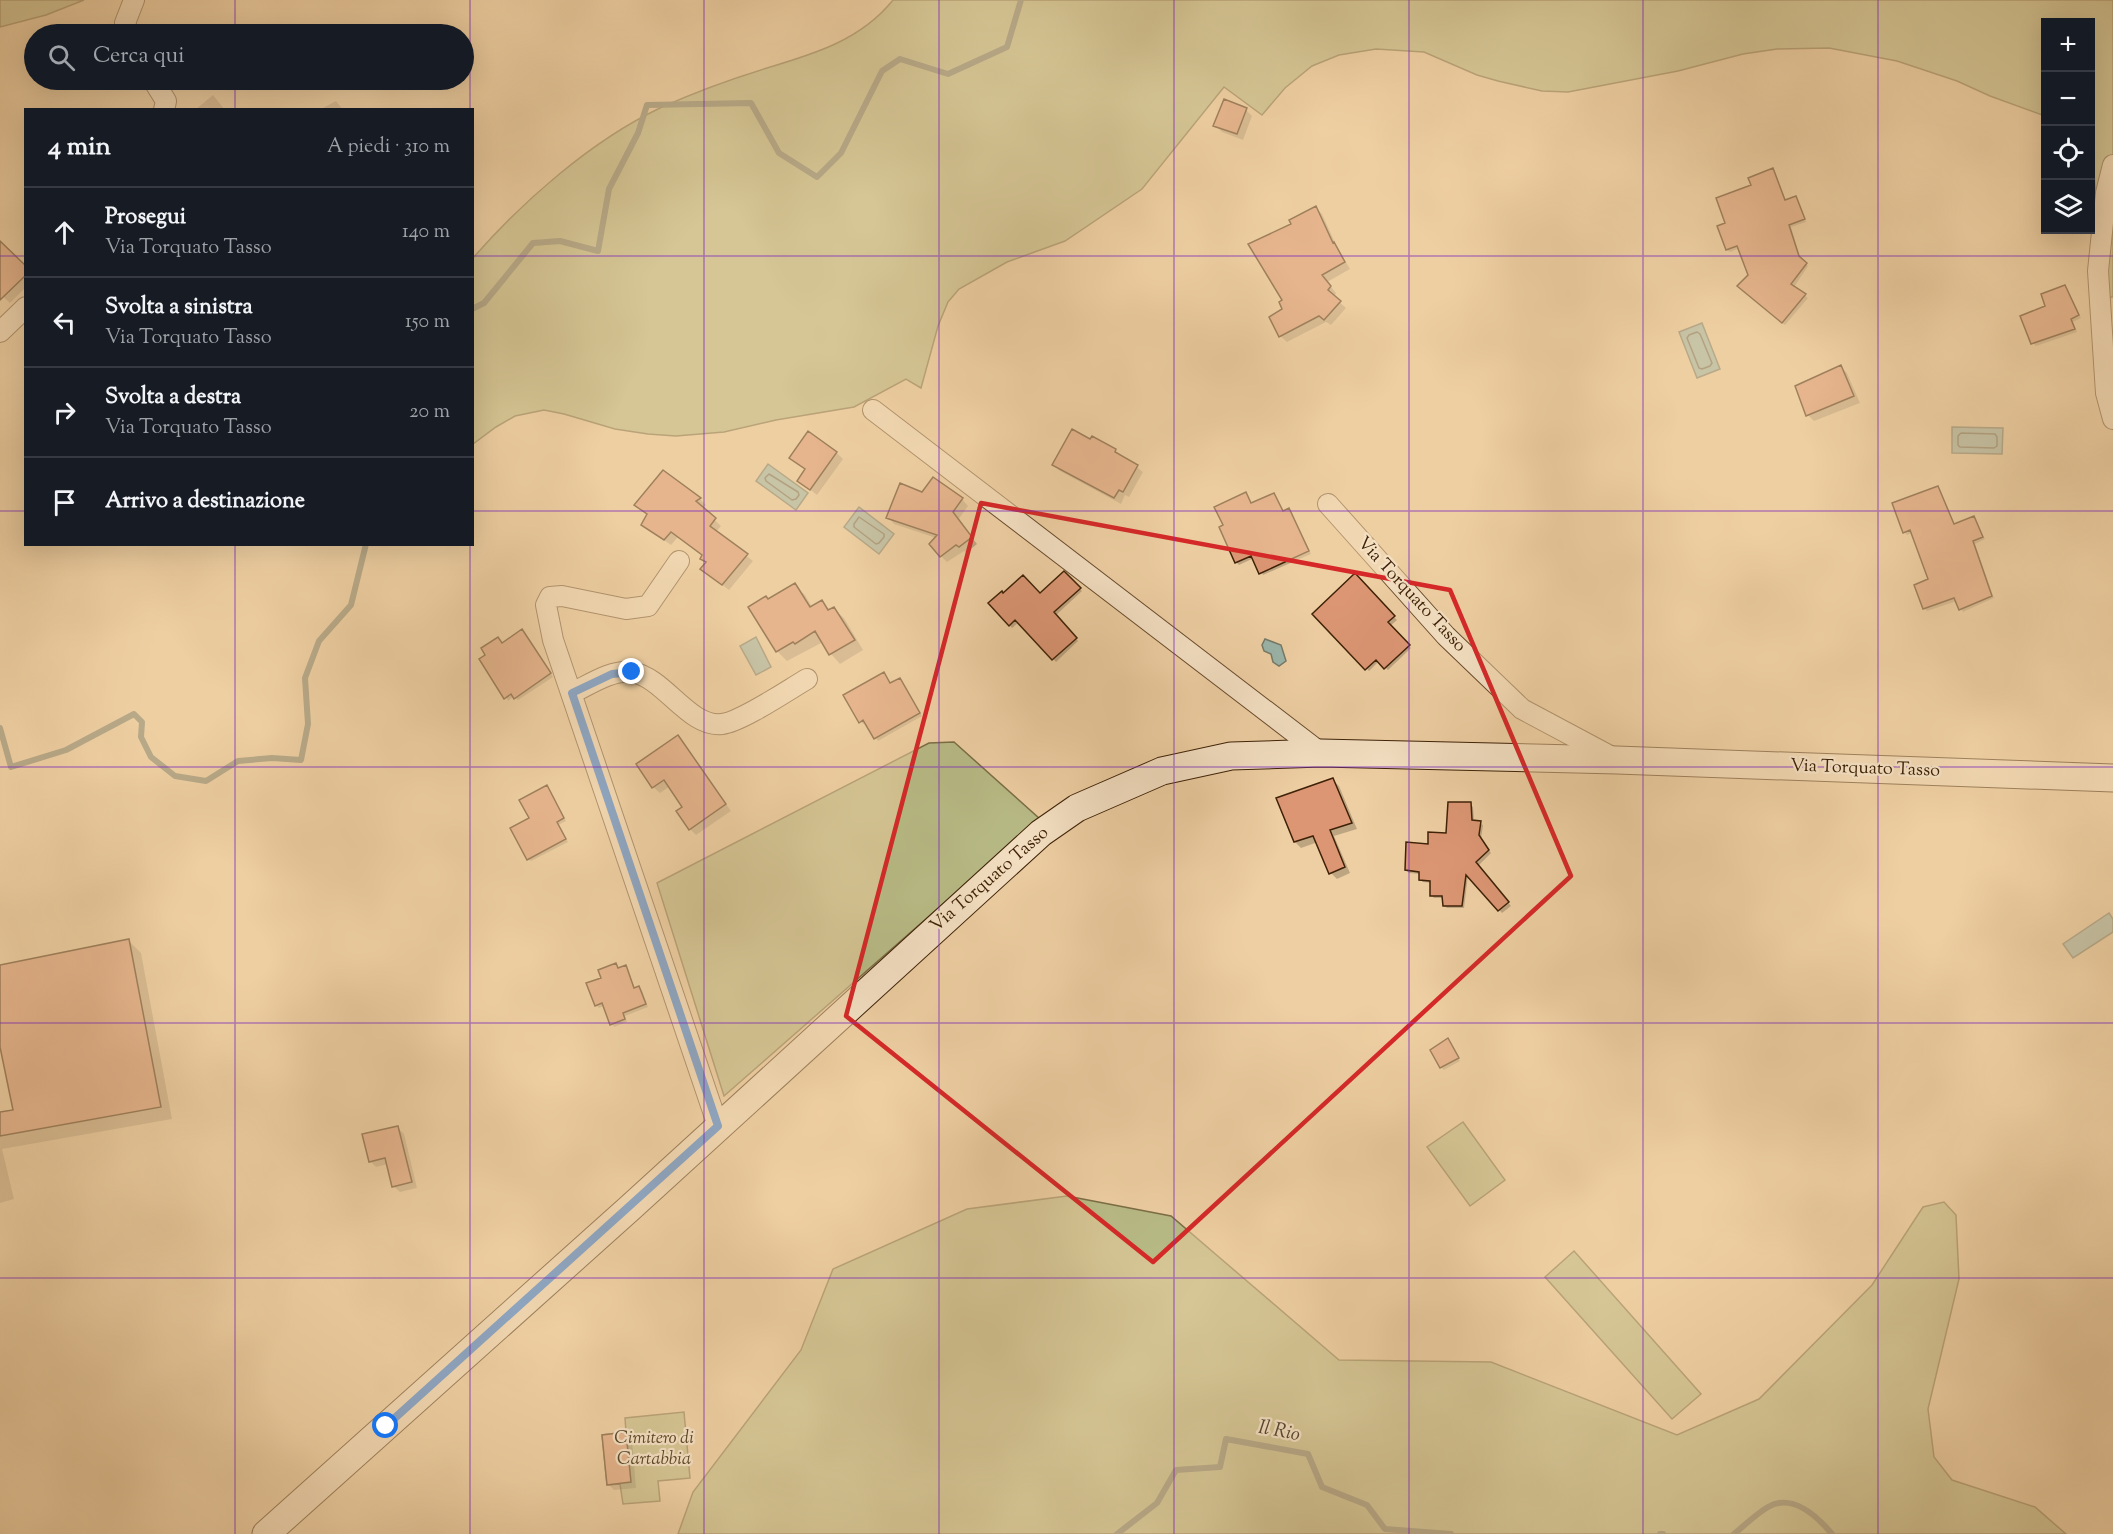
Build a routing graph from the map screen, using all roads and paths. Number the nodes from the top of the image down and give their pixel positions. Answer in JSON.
{"nodes":[{"id":1,"x":134,"y":0,"type":"edge"},
{"id":2,"x":125,"y":24,"type":"edge"},
{"id":3,"x":159,"y":90,"type":"edge"},
{"id":4,"x":164,"y":108,"type":"edge"},
{"id":5,"x":2113,"y":165,"type":"edge"},
{"id":6,"x":24,"y":309,"type":"edge"},
{"id":7,"x":2113,"y":330,"type":"edge"},
{"id":8,"x":0,"y":332,"type":"edge"},
{"id":9,"x":2104,"y":350,"type":"junction"},
{"id":10,"x":873,"y":410,"type":"dead end"},
{"id":11,"x":2113,"y":419,"type":"edge"},
{"id":12,"x":1328,"y":504,"type":"dead end"},
{"id":13,"x":679,"y":561,"type":"dead end"},
{"id":14,"x":807,"y":679,"type":"dead end"},
{"id":15,"x":572,"y":693,"type":"junction"},
{"id":16,"x":1321,"y":753,"type":"junction"},
{"id":17,"x":1617,"y":760,"type":"junction"},
{"id":18,"x":2113,"y":778,"type":"edge"},
{"id":19,"x":718,"y":1126,"type":"junction"},
{"id":20,"x":266,"y":1534,"type":"edge"}],
"edges":[{"from":1,"to":2,"type":"street"},
{"from":3,"to":4,"type":"street"},
{"from":5,"to":9,"type":"street"},
{"from":6,"to":8,"type":"street"},
{"from":7,"to":9,"type":"street"},
{"from":9,"to":11,"type":"street"},
{"from":10,"to":16,"type":"street"},
{"from":12,"to":17,"type":"street","name":"Via Torquato Tasso"},
{"from":13,"to":15,"type":"street"},
{"from":14,"to":15,"type":"street"},
{"from":15,"to":19,"type":"street"},
{"from":16,"to":17,"type":"street","name":"Via Torquato Tasso"},
{"from":16,"to":19,"type":"street","name":"Via Torquato Tasso"},
{"from":17,"to":18,"type":"street","name":"Via Torquato Tasso"},
{"from":19,"to":20,"type":"street","name":"Via Torquato Tasso"}]}
